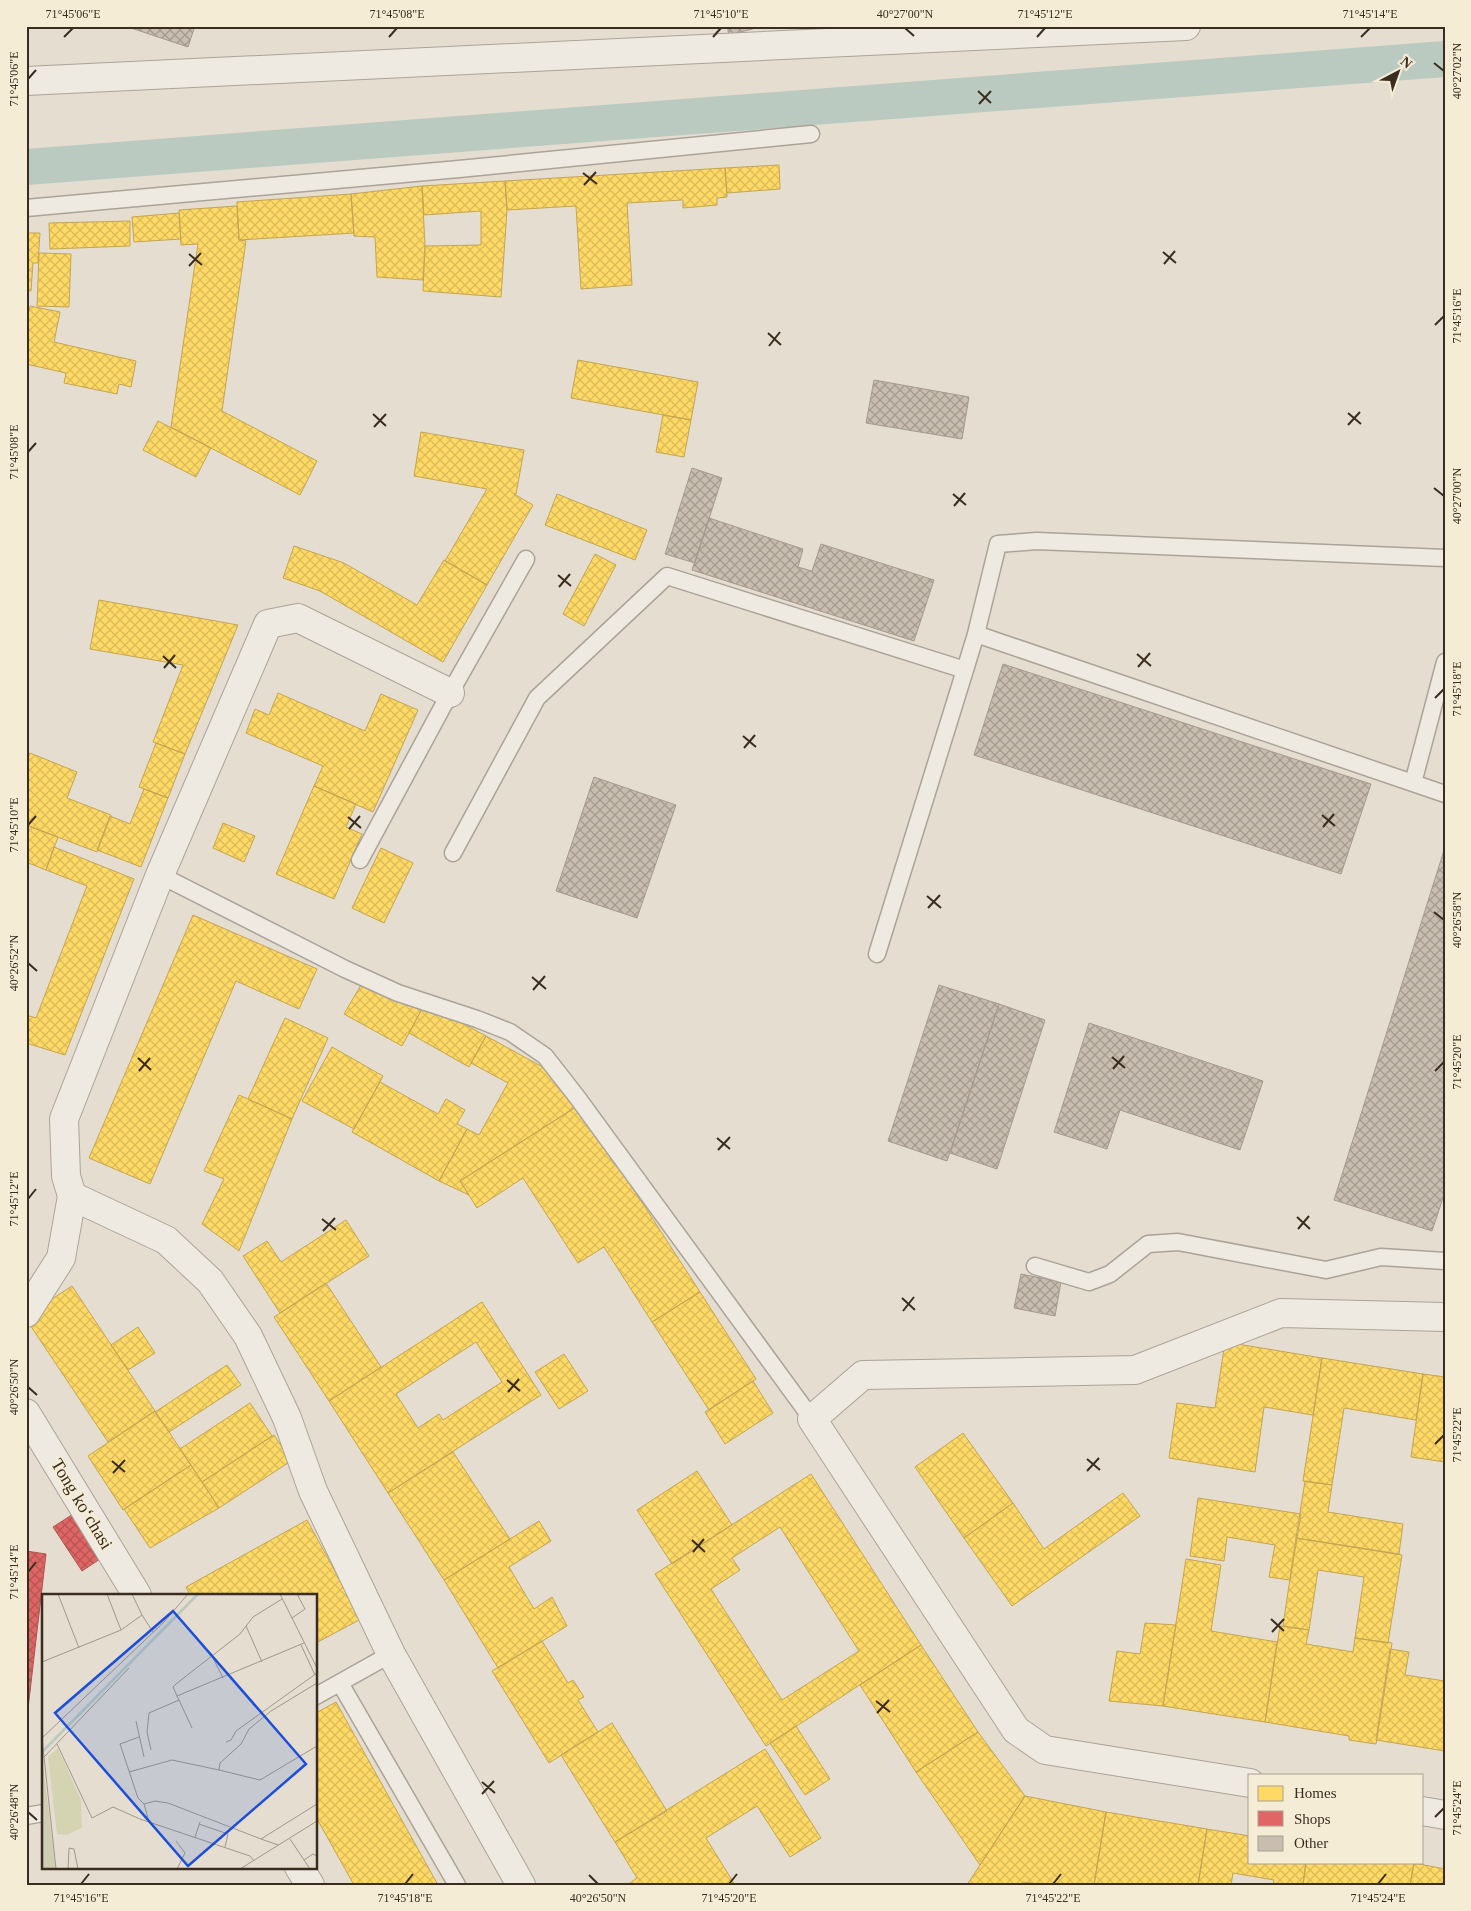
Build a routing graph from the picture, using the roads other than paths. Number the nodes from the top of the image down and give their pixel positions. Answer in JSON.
{"nodes":[{"id":1,"x":1186,"y":26,"type":"edge"},
{"id":2,"x":26,"y":81,"type":"edge"},
{"id":3,"x":811,"y":134,"type":"dead end"},
{"id":4,"x":26,"y":208,"type":"edge"},
{"id":5,"x":1445,"y":558,"type":"edge"},
{"id":6,"x":526,"y":560,"type":"dead end"},
{"id":7,"x":976,"y":634,"type":"junction"},
{"id":8,"x":1445,"y":662,"type":"edge"},
{"id":9,"x":965,"y":670,"type":"junction"},
{"id":10,"x":450,"y":693,"type":"junction"},
{"id":11,"x":1413,"y":783,"type":"junction"},
{"id":12,"x":1445,"y":794,"type":"edge"},
{"id":13,"x":452,"y":853,"type":"dead end"},
{"id":14,"x":360,"y":860,"type":"dead end"},
{"id":15,"x":160,"y":875,"type":"junction"},
{"id":16,"x":877,"y":954,"type":"dead end"},
{"id":17,"x":72,"y":1196,"type":"junction"},
{"id":18,"x":1445,"y":1261,"type":"edge"},
{"id":19,"x":1035,"y":1266,"type":"dead end"},
{"id":20,"x":26,"y":1313,"type":"edge"},
{"id":21,"x":1445,"y":1316,"type":"edge"},
{"id":22,"x":26,"y":1413,"type":"edge"},
{"id":23,"x":812,"y":1419,"type":"junction"},
{"id":24,"x":136,"y":1594,"type":"edge"},
{"id":25,"x":391,"y":1654,"type":"junction"},
{"id":26,"x":340,"y":1683,"type":"junction"},
{"id":27,"x":318,"y":1695,"type":"edge"},
{"id":28,"x":1248,"y":1783,"type":"edge"},
{"id":29,"x":1424,"y":1811,"type":"edge"},
{"id":30,"x":42,"y":1813,"type":"edge"},
{"id":31,"x":1445,"y":1815,"type":"edge"},
{"id":32,"x":26,"y":1816,"type":"edge"},
{"id":33,"x":300,"y":1868,"type":"edge"},
{"id":34,"x":310,"y":1885,"type":"edge"},
{"id":35,"x":457,"y":1885,"type":"edge"},
{"id":36,"x":521,"y":1885,"type":"edge"}],
"edges":[{"from":1,"to":2,"type":"street"},
{"from":3,"to":4,"type":"lane"},
{"from":5,"to":7,"type":"lane"},
{"from":6,"to":10,"type":"lane"},
{"from":7,"to":9,"type":"lane"},
{"from":7,"to":11,"type":"lane"},
{"from":8,"to":11,"type":"lane"},
{"from":9,"to":13,"type":"lane"},
{"from":9,"to":16,"type":"lane"},
{"from":10,"to":14,"type":"lane"},
{"from":10,"to":15,"type":"street"},
{"from":11,"to":12,"type":"lane"},
{"from":15,"to":17,"type":"street"},
{"from":15,"to":23,"type":"lane"},
{"from":17,"to":20,"type":"street"},
{"from":17,"to":25,"type":"street"},
{"from":18,"to":19,"type":"lane"},
{"from":21,"to":23,"type":"street"},
{"from":22,"to":24,"type":"street","name":"Tong koʻchasi"},
{"from":23,"to":28,"type":"street"},
{"from":25,"to":26,"type":"lane"},
{"from":25,"to":36,"type":"street"},
{"from":26,"to":27,"type":"lane"},
{"from":26,"to":35,"type":"lane"},
{"from":29,"to":31,"type":"street"},
{"from":30,"to":32,"type":"lane"},
{"from":33,"to":34,"type":"street"}]}
